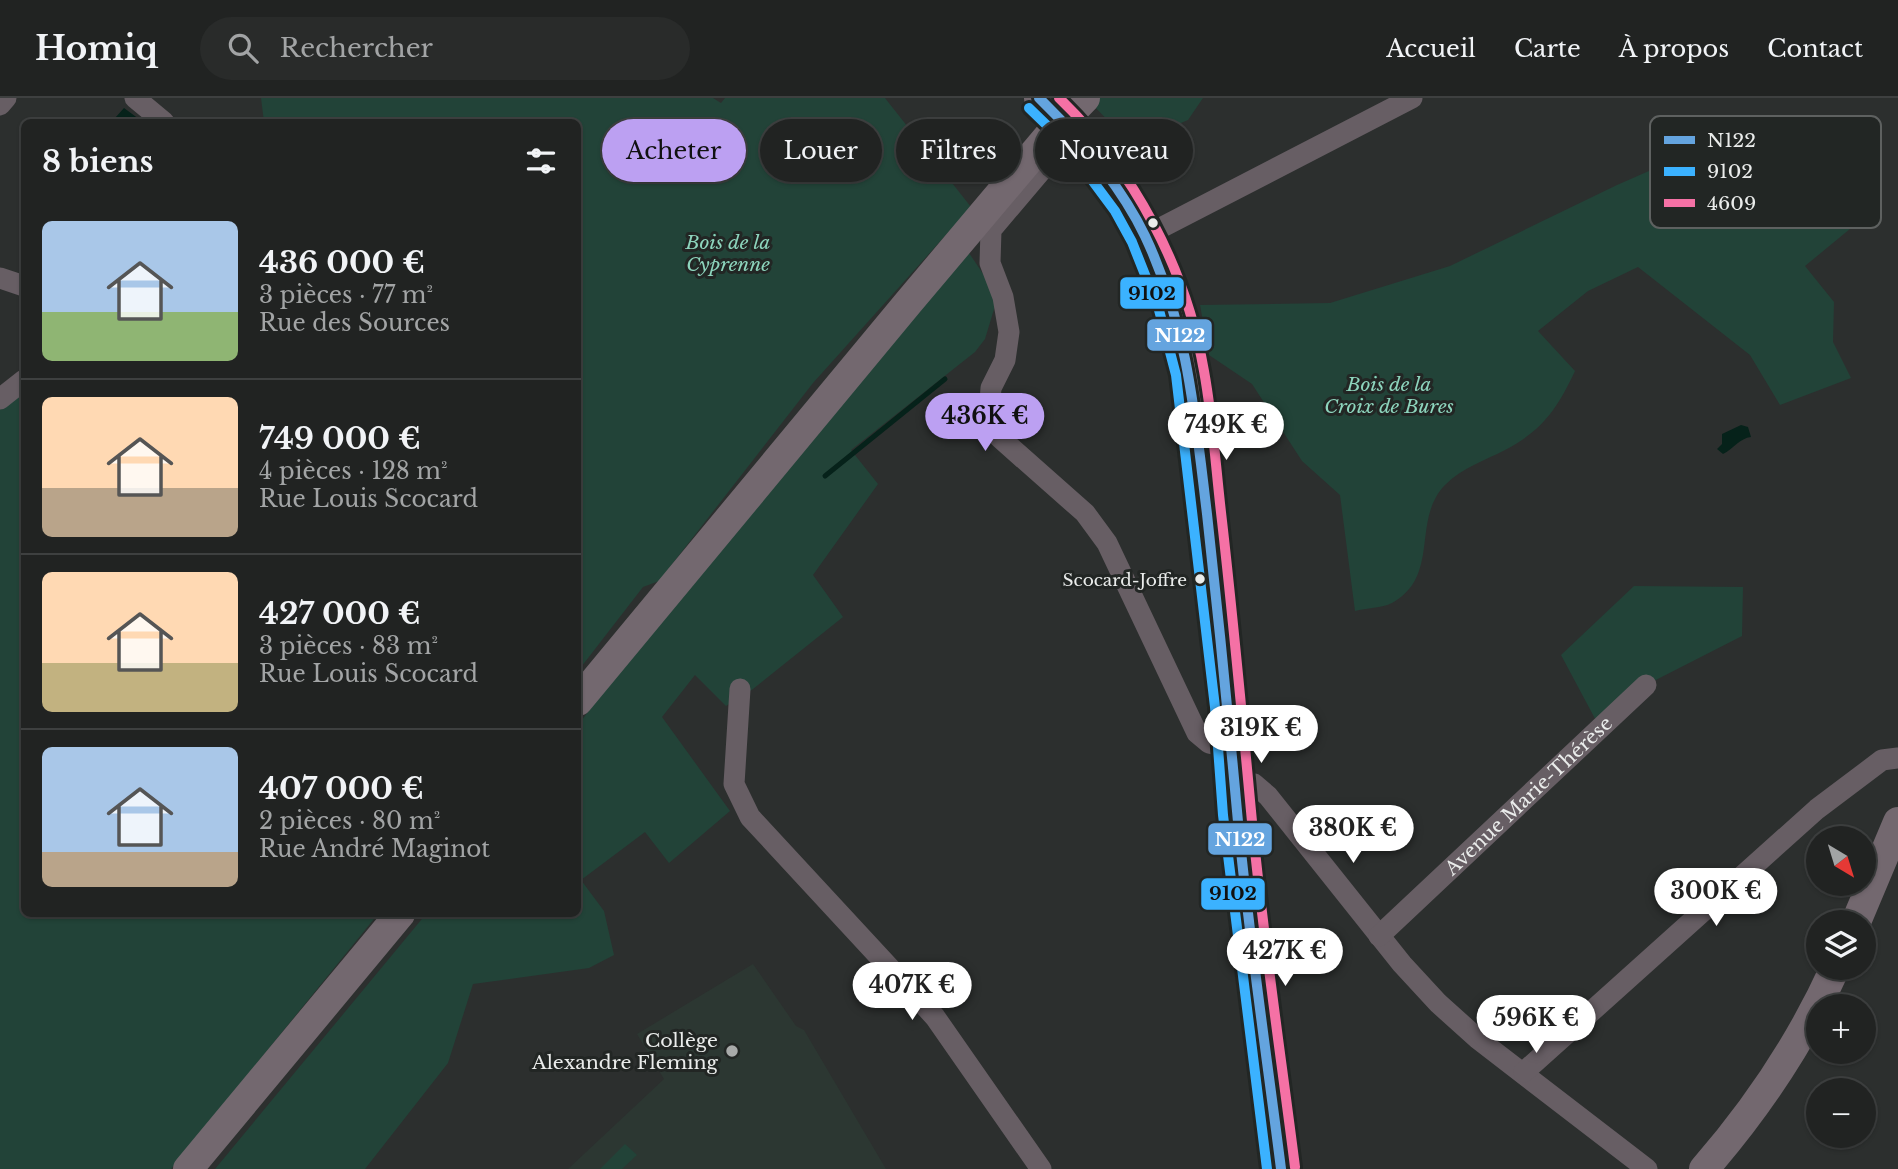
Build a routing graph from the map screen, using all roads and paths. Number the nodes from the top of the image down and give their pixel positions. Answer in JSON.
{"nodes":[{"id":1,"x":6,"y":98,"type":"edge"},
{"id":2,"x":135,"y":98,"type":"edge"},
{"id":3,"x":1039,"y":98,"type":"edge"},
{"id":4,"x":1085,"y":98,"type":"edge"},
{"id":5,"x":1412,"y":98,"type":"edge"},
{"id":6,"x":0,"y":106,"type":"edge"},
{"id":7,"x":160,"y":119,"type":"edge"},
{"id":8,"x":1061,"y":119,"type":"edge"},
{"id":9,"x":1035,"y":178,"type":"edge"},
{"id":10,"x":1112,"y":182,"type":"edge"},
{"id":11,"x":1145,"y":236,"type":"junction"},
{"id":12,"x":0,"y":278,"type":"edge"},
{"id":13,"x":21,"y":285,"type":"edge"},
{"id":14,"x":21,"y":382,"type":"edge"},
{"id":15,"x":0,"y":400,"type":"edge"},
{"id":16,"x":1646,"y":685,"type":"dead end"},
{"id":17,"x":740,"y":689,"type":"dead end"},
{"id":18,"x":581,"y":697,"type":"edge"},
{"id":19,"x":1231,"y":748,"type":"junction"},
{"id":20,"x":1898,"y":758,"type":"edge"},
{"id":21,"x":1234,"y":781,"type":"junction"},
{"id":22,"x":1898,"y":822,"type":"edge"},
{"id":23,"x":1861,"y":910,"type":"edge"},
{"id":24,"x":398,"y":917,"type":"edge"},
{"id":25,"x":1379,"y":936,"type":"junction"},
{"id":26,"x":1829,"y":980,"type":"edge"},
{"id":27,"x":1524,"y":1072,"type":"junction"},
{"id":28,"x":188,"y":1169,"type":"edge"},
{"id":29,"x":1041,"y":1169,"type":"edge"},
{"id":30,"x":1281,"y":1169,"type":"edge"},
{"id":31,"x":1647,"y":1169,"type":"edge"},
{"id":32,"x":1704,"y":1169,"type":"edge"}],
"edges":[{"from":1,"to":6,"type":"street"},
{"from":2,"to":7,"type":"street"},
{"from":3,"to":8,"type":"main road"},
{"from":4,"to":18,"type":"main road"},
{"from":5,"to":11,"type":"street"},
{"from":9,"to":19,"type":"street"},
{"from":10,"to":11,"type":"main road"},
{"from":11,"to":19,"type":"main road"},
{"from":12,"to":13,"type":"street"},
{"from":14,"to":15,"type":"street"},
{"from":16,"to":25,"type":"street","name":"Avenue Marie-Thérèse"},
{"from":17,"to":29,"type":"street"},
{"from":19,"to":21,"type":"main road"},
{"from":20,"to":27,"type":"street"},
{"from":21,"to":25,"type":"street"},
{"from":21,"to":30,"type":"main road"},
{"from":22,"to":23,"type":"main road"},
{"from":24,"to":28,"type":"main road"},
{"from":25,"to":27,"type":"street"},
{"from":26,"to":32,"type":"main road"},
{"from":27,"to":31,"type":"street"}]}
